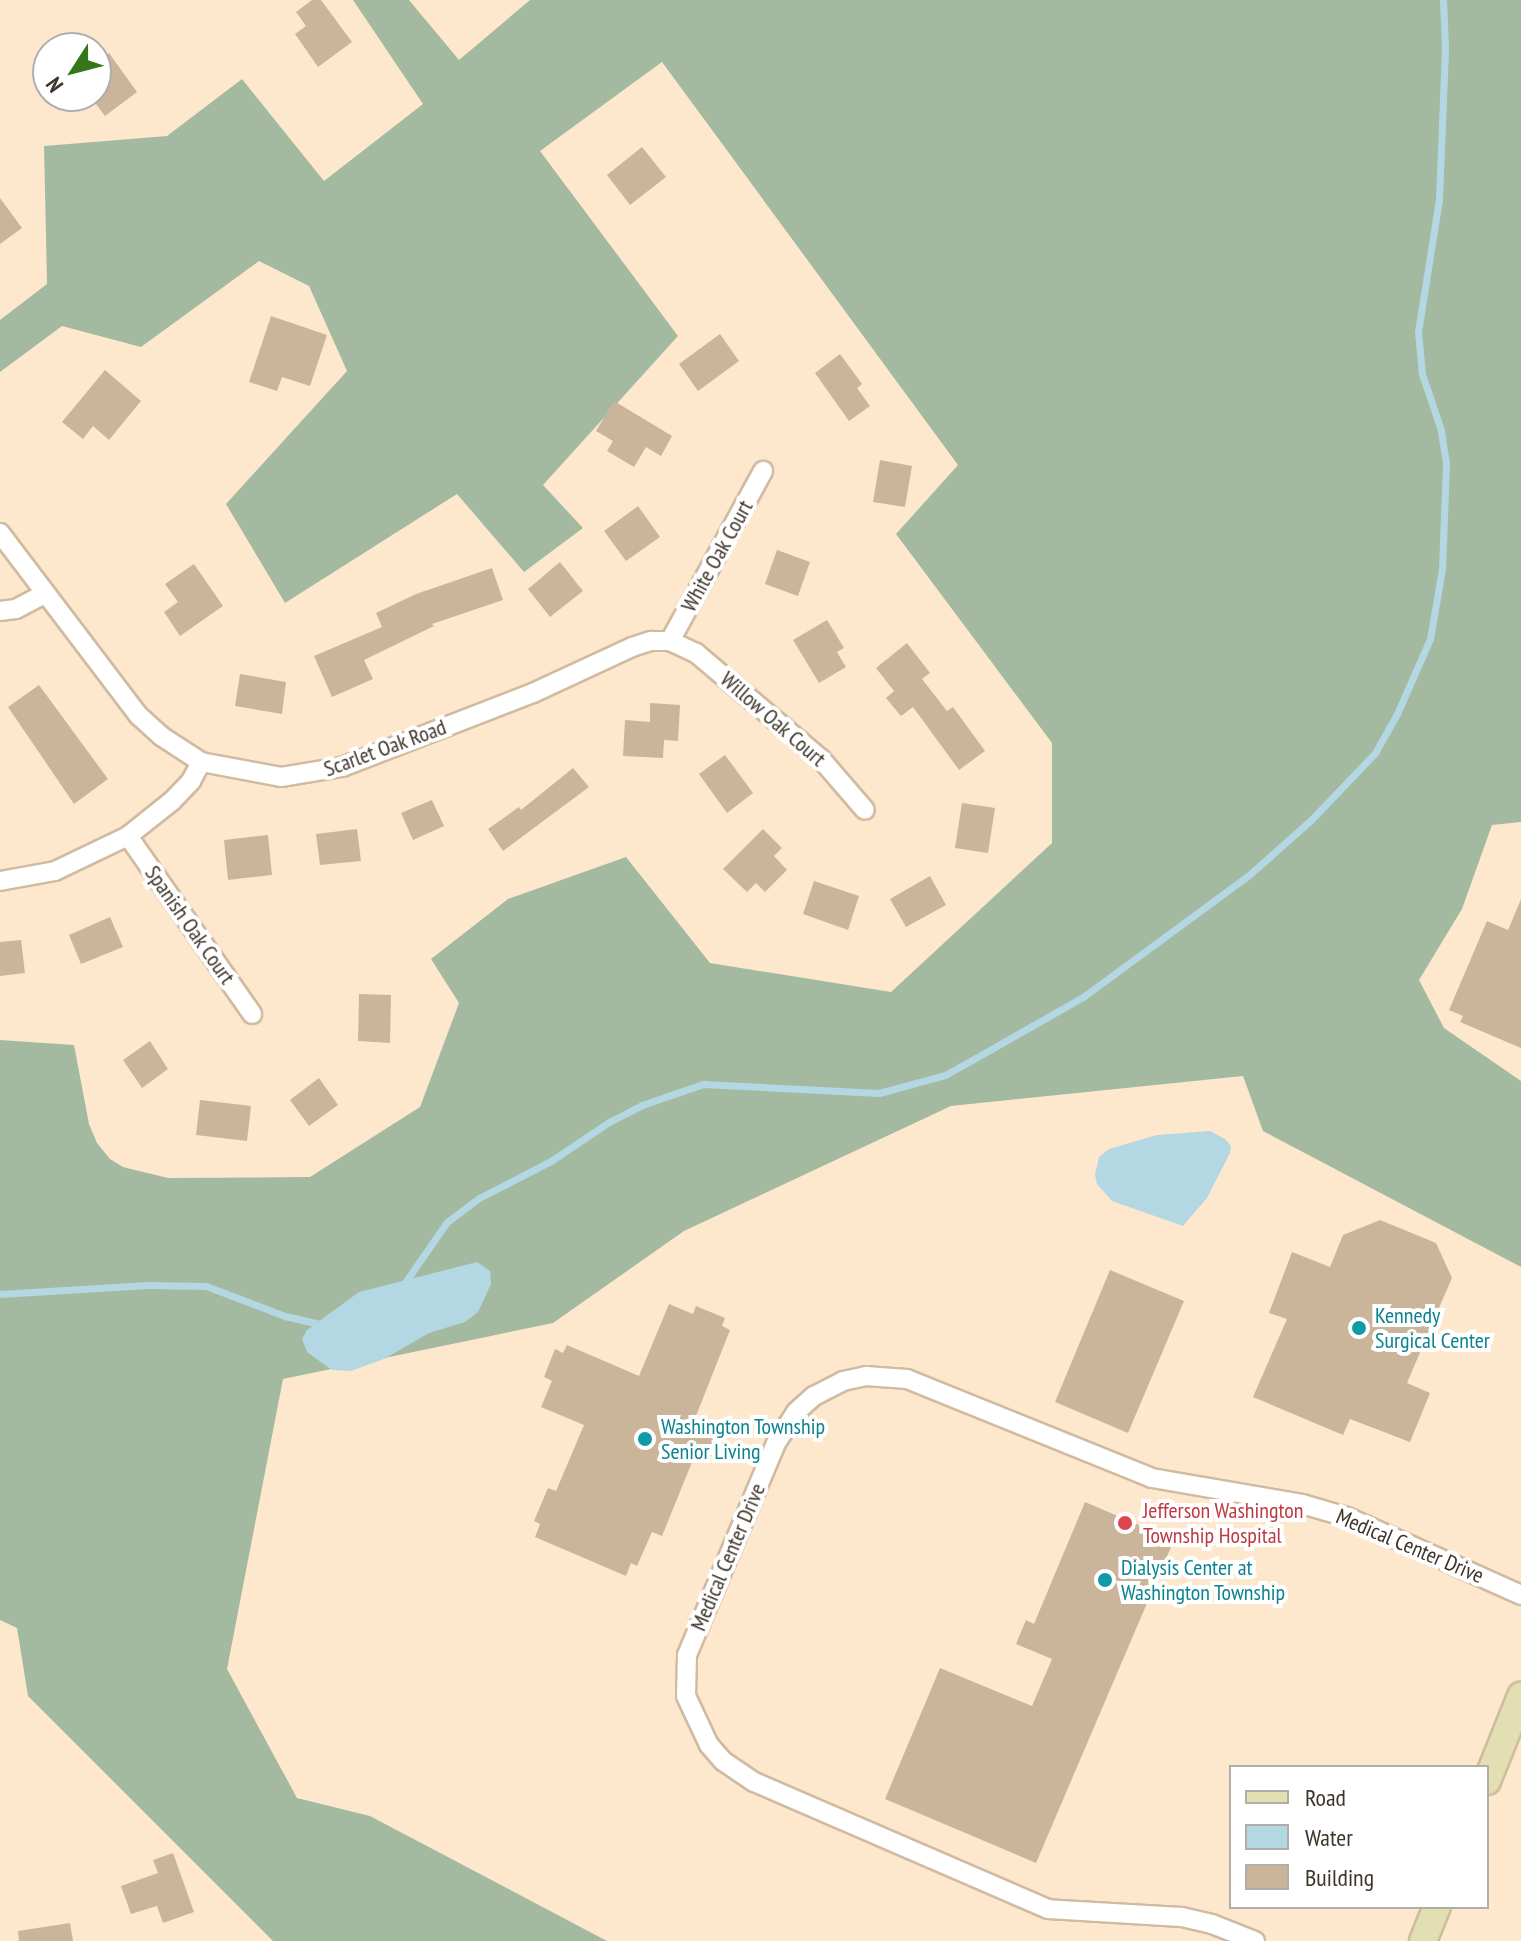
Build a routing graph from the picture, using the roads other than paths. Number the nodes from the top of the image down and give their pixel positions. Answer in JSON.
{"nodes":[{"id":1,"x":763,"y":471,"type":"dead end"},
{"id":2,"x":0,"y":533,"type":"edge"},
{"id":3,"x":44,"y":594,"type":"junction"},
{"id":4,"x":0,"y":611,"type":"edge"},
{"id":5,"x":670,"y":641,"type":"junction"},
{"id":6,"x":201,"y":762,"type":"junction"},
{"id":7,"x":865,"y":810,"type":"dead end"},
{"id":8,"x":128,"y":836,"type":"junction"},
{"id":9,"x":0,"y":881,"type":"edge"},
{"id":10,"x":252,"y":1014,"type":"dead end"},
{"id":11,"x":1521,"y":1595,"type":"edge"},
{"id":12,"x":1521,"y":1696,"type":"edge"},
{"id":13,"x":1489,"y":1776,"type":"edge"},
{"id":14,"x":1436,"y":1909,"type":"edge"},
{"id":15,"x":1255,"y":1941,"type":"edge"},
{"id":16,"x":1423,"y":1941,"type":"edge"}],
"edges":[{"from":1,"to":5,"type":"street","name":"White Oak Court"},
{"from":2,"to":3,"type":"street","name":"Scarlet Oak Road"},
{"from":3,"to":4,"type":"street"},
{"from":3,"to":6,"type":"street","name":"Scarlet Oak Road"},
{"from":5,"to":6,"type":"street","name":"Scarlet Oak Road"},
{"from":5,"to":7,"type":"street","name":"Willow Oak Court"},
{"from":6,"to":8,"type":"street"},
{"from":8,"to":9,"type":"street"},
{"from":8,"to":10,"type":"street","name":"Spanish Oak Court"},
{"from":11,"to":15,"type":"street","name":"Medical Center Drive"},
{"from":12,"to":13,"type":"main road"},
{"from":14,"to":16,"type":"main road"}]}
